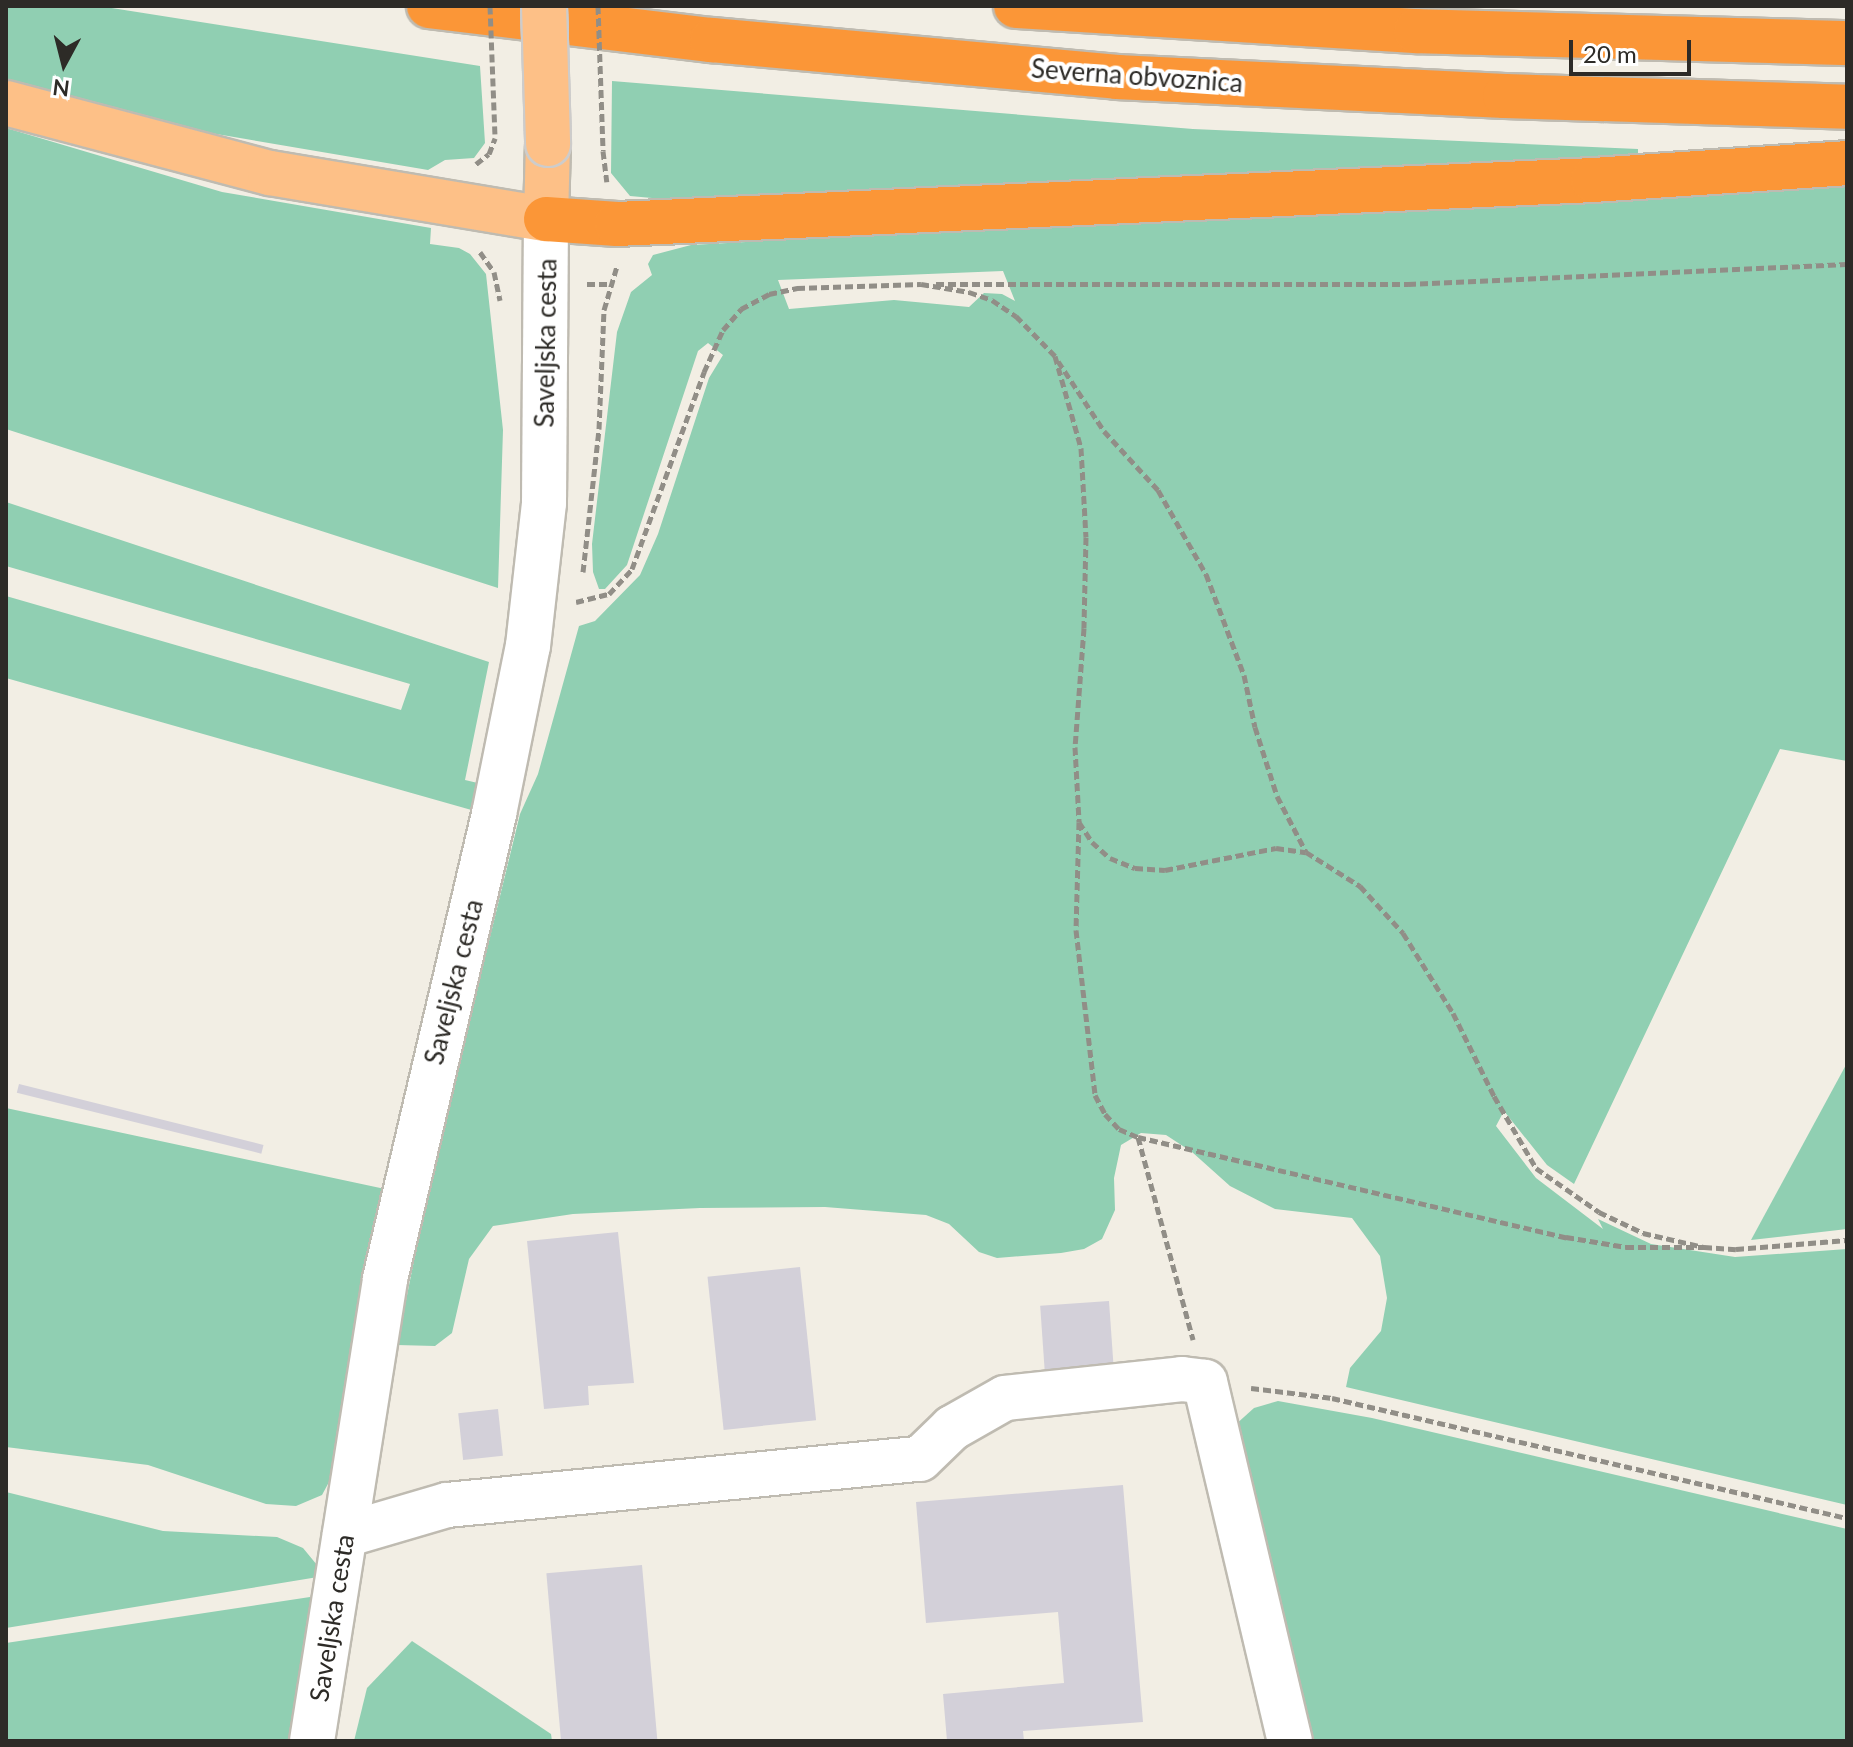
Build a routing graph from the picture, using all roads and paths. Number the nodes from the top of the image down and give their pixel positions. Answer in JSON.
{"nodes":[{"id":1,"x":429,"y":6,"type":"edge"},
{"id":2,"x":490,"y":6,"type":"edge"},
{"id":3,"x":544,"y":6,"type":"edge"},
{"id":4,"x":598,"y":6,"type":"edge"},
{"id":5,"x":1016,"y":6,"type":"edge"},
{"id":6,"x":1847,"y":43,"type":"edge"},
{"id":7,"x":6,"y":103,"type":"edge"},
{"id":8,"x":1847,"y":107,"type":"edge"},
{"id":9,"x":1847,"y":163,"type":"edge"},
{"id":10,"x":467,"y":166,"type":"dead end"},
{"id":11,"x":609,"y":187,"type":"dead end"},
{"id":12,"x":546,"y":219,"type":"junction"},
{"id":13,"x":1847,"y":264,"type":"edge"},
{"id":14,"x":921,"y":284,"type":"junction"},
{"id":15,"x":1055,"y":356,"type":"junction"},
{"id":16,"x":535,"y":598,"type":"junction"},
{"id":17,"x":1079,"y":822,"type":"junction"},
{"id":18,"x":1306,"y":852,"type":"junction"},
{"id":19,"x":1138,"y":1137,"type":"junction"},
{"id":20,"x":1847,"y":1240,"type":"edge"},
{"id":21,"x":1704,"y":1247,"type":"junction"},
{"id":22,"x":1205,"y":1382,"type":"junction"},
{"id":23,"x":1847,"y":1518,"type":"edge"},
{"id":24,"x":345,"y":1535,"type":"junction"},
{"id":25,"x":312,"y":1741,"type":"edge"},
{"id":26,"x":1290,"y":1741,"type":"edge"}],
"edges":[{"from":1,"to":8,"type":"highway","name":"Severna obvoznica"},
{"from":2,"to":10,"type":"path","bridge":true},
{"from":3,"to":12,"type":"main road","bridge":true},
{"from":4,"to":11,"type":"path","bridge":true},
{"from":5,"to":6,"type":"highway"},
{"from":7,"to":12,"type":"main road"},
{"from":9,"to":12,"type":"highway"},
{"from":12,"to":16,"type":"street","name":"Saveljska cesta"},
{"from":13,"to":14,"type":"path"},
{"from":14,"to":15,"type":"path"},
{"from":14,"to":16,"type":"path"},
{"from":15,"to":17,"type":"path"},
{"from":15,"to":18,"type":"path"},
{"from":16,"to":24,"type":"street","name":"Saveljska cesta"},
{"from":17,"to":18,"type":"path"},
{"from":17,"to":19,"type":"path"},
{"from":18,"to":21,"type":"path"},
{"from":19,"to":21,"type":"path"},
{"from":19,"to":22,"type":"path"},
{"from":20,"to":21,"type":"path"},
{"from":22,"to":23,"type":"path"},
{"from":22,"to":24,"type":"street"},
{"from":22,"to":26,"type":"street"},
{"from":24,"to":25,"type":"street","name":"Saveljska cesta"}]}
